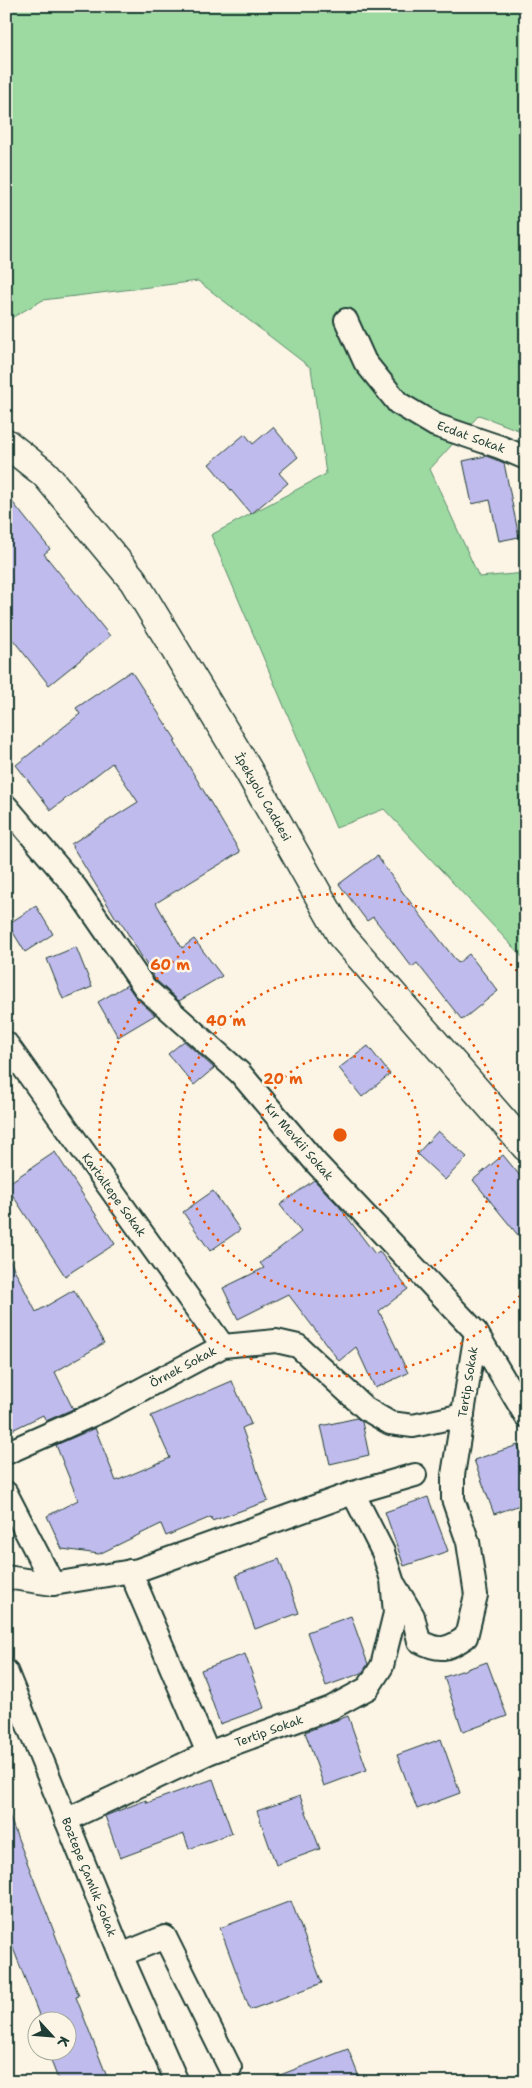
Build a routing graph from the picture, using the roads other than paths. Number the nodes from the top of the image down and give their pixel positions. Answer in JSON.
{"nodes":[{"id":1,"x":346,"y":320,"type":"dead end"},
{"id":2,"x":6,"y":443,"type":"edge"},
{"id":3,"x":526,"y":458,"type":"edge"},
{"id":4,"x":6,"y":806,"type":"edge"},
{"id":5,"x":6,"y":1043,"type":"edge"},
{"id":6,"x":526,"y":1147,"type":"edge"},
{"id":7,"x":476,"y":1332,"type":"junction"},
{"id":8,"x":223,"y":1346,"type":"junction"},
{"id":9,"x":463,"y":1415,"type":"junction"},
{"id":10,"x":526,"y":1416,"type":"edge"},
{"id":11,"x":6,"y":1453,"type":"edge"},
{"id":12,"x":415,"y":1475,"type":"dead end"},
{"id":13,"x":6,"y":1493,"type":"edge"},
{"id":14,"x":354,"y":1493,"type":"junction"},
{"id":15,"x":130,"y":1571,"type":"junction"},
{"id":16,"x":6,"y":1578,"type":"edge"},
{"id":17,"x":392,"y":1580,"type":"junction"},
{"id":18,"x":53,"y":1584,"type":"junction"},
{"id":19,"x":6,"y":1671,"type":"edge"},
{"id":20,"x":208,"y":1753,"type":"junction"},
{"id":21,"x":66,"y":1820,"type":"junction"},
{"id":22,"x":121,"y":1955,"type":"junction"},
{"id":23,"x":230,"y":2068,"type":"dead end"},
{"id":24,"x":177,"y":2082,"type":"edge"}],
"edges":[{"from":1,"to":3,"type":"street","name":"Ecdat Sokak"},
{"from":2,"to":6,"type":"street","name":"İpekyolu Caddesi"},
{"from":4,"to":7,"type":"street","name":"Kır Mevkii Sokak"},
{"from":5,"to":8,"type":"street","name":"Kartaltepe Sokak"},
{"from":7,"to":9,"type":"street","name":"Tertip Sokak"},
{"from":7,"to":10,"type":"street","name":"Kır Mevkii Sokak"},
{"from":8,"to":9,"type":"street","name":"Örnek Sokak"},
{"from":8,"to":11,"type":"street","name":"Örnek Sokak"},
{"from":9,"to":17,"type":"street","name":"Tertip Sokak"},
{"from":12,"to":14,"type":"street"},
{"from":13,"to":18,"type":"street"},
{"from":14,"to":15,"type":"street"},
{"from":14,"to":17,"type":"street","name":"Tertip Sokak"},
{"from":15,"to":18,"type":"street"},
{"from":15,"to":20,"type":"street"},
{"from":16,"to":18,"type":"street"},
{"from":17,"to":20,"type":"street","name":"Tertip Sokak"},
{"from":19,"to":21,"type":"street","name":"Boztepe Çamlık Sokak"},
{"from":20,"to":21,"type":"street","name":"Tertip Sokak"},
{"from":21,"to":22,"type":"street","name":"Boztepe Çamlık Sokak"},
{"from":22,"to":23,"type":"street"},
{"from":22,"to":24,"type":"street","name":"Boztepe Çamlık Sokak"}]}
